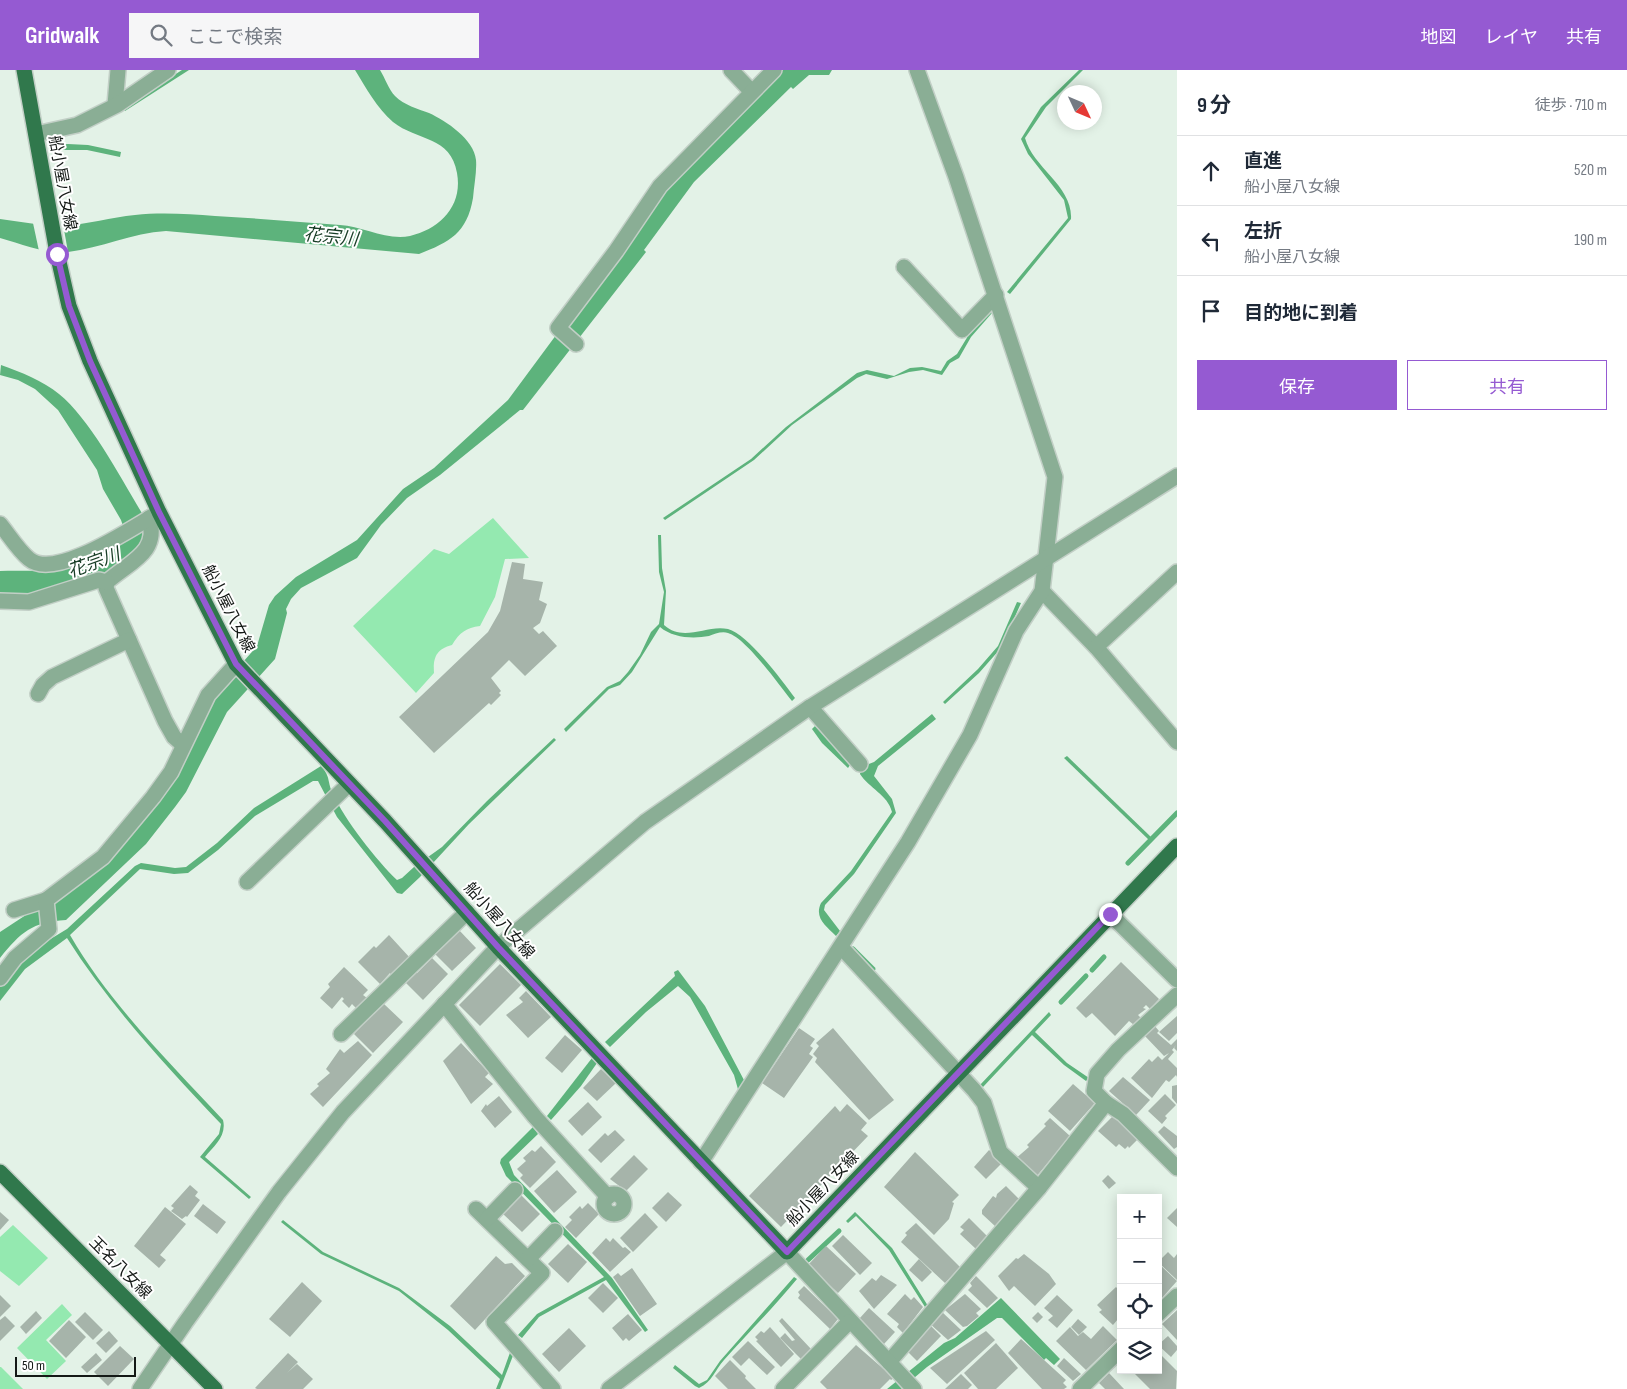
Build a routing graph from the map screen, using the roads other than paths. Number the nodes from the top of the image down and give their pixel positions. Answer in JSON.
{"nodes":[{"id":1,"x":24,"y":70,"type":"edge"},
{"id":2,"x":118,"y":70,"type":"edge"},
{"id":3,"x":168,"y":70,"type":"edge"},
{"id":4,"x":731,"y":70,"type":"edge"},
{"id":5,"x":774,"y":70,"type":"edge"},
{"id":6,"x":917,"y":70,"type":"edge"},
{"id":7,"x":751,"y":92,"type":"junction"},
{"id":8,"x":115,"y":106,"type":"junction"},
{"id":9,"x":36,"y":134,"type":"junction"},
{"id":10,"x":904,"y":267,"type":"dead end"},
{"id":11,"x":996,"y":295,"type":"junction"},
{"id":12,"x":576,"y":344,"type":"dead end"},
{"id":13,"x":1177,"y":476,"type":"edge"},
{"id":14,"x":154,"y":515,"type":"junction"},
{"id":15,"x":0,"y":524,"type":"edge"},
{"id":16,"x":1044,"y":560,"type":"junction"},
{"id":17,"x":1177,"y":572,"type":"edge"},
{"id":18,"x":107,"y":582,"type":"junction"},
{"id":19,"x":1042,"y":591,"type":"junction"},
{"id":20,"x":0,"y":601,"type":"edge"},
{"id":21,"x":129,"y":640,"type":"junction"},
{"id":22,"x":1096,"y":647,"type":"junction"},
{"id":23,"x":237,"y":666,"type":"junction"},
{"id":24,"x":38,"y":694,"type":"dead end"},
{"id":25,"x":810,"y":707,"type":"junction"},
{"id":26,"x":1177,"y":742,"type":"edge"},
{"id":27,"x":183,"y":745,"type":"junction"},
{"id":28,"x":860,"y":764,"type":"dead end"},
{"id":29,"x":339,"y":794,"type":"junction"},
{"id":30,"x":1177,"y":846,"type":"edge"},
{"id":31,"x":247,"y":882,"type":"dead end"},
{"id":32,"x":46,"y":901,"type":"junction"},
{"id":33,"x":14,"y":910,"type":"dead end"},
{"id":34,"x":467,"y":912,"type":"junction"},
{"id":35,"x":1110,"y":914,"type":"junction"},
{"id":36,"x":498,"y":947,"type":"junction"},
{"id":37,"x":841,"y":947,"type":"junction"},
{"id":38,"x":0,"y":978,"type":"edge"},
{"id":39,"x":1177,"y":980,"type":"edge"},
{"id":40,"x":1177,"y":995,"type":"edge"},
{"id":41,"x":444,"y":1004,"type":"junction"},
{"id":42,"x":341,"y":1034,"type":"dead end"},
{"id":43,"x":957,"y":1074,"type":"junction"},
{"id":44,"x":1106,"y":1103,"type":"junction"},
{"id":45,"x":701,"y":1162,"type":"junction"},
{"id":46,"x":1177,"y":1168,"type":"edge"},
{"id":47,"x":0,"y":1172,"type":"edge"},
{"id":48,"x":1039,"y":1188,"type":"junction"},
{"id":49,"x":515,"y":1190,"type":"dead end"},
{"id":50,"x":608,"y":1197,"type":"dead end"},
{"id":51,"x":555,"y":1231,"type":"dead end"},
{"id":52,"x":787,"y":1252,"type":"junction"},
{"id":53,"x":528,"y":1258,"type":"junction"},
{"id":54,"x":1177,"y":1296,"type":"edge"},
{"id":55,"x":1162,"y":1310,"type":"edge"},
{"id":56,"x":849,"y":1322,"type":"junction"},
{"id":57,"x":171,"y":1344,"type":"junction"},
{"id":58,"x":1117,"y":1354,"type":"edge"},
{"id":59,"x":889,"y":1362,"type":"junction"},
{"id":60,"x":140,"y":1389,"type":"edge"},
{"id":61,"x":216,"y":1389,"type":"edge"},
{"id":62,"x":553,"y":1389,"type":"edge"},
{"id":63,"x":609,"y":1389,"type":"edge"},
{"id":64,"x":783,"y":1389,"type":"edge"},
{"id":65,"x":914,"y":1389,"type":"edge"},
{"id":66,"x":1080,"y":1389,"type":"edge"}],
"edges":[{"from":1,"to":9,"type":"main road","name":"船小屋八女線"},
{"from":2,"to":8,"type":"street"},
{"from":3,"to":8,"type":"street"},
{"from":4,"to":7,"type":"street"},
{"from":5,"to":7,"type":"street"},
{"from":6,"to":11,"type":"street"},
{"from":7,"to":12,"type":"street"},
{"from":8,"to":9,"type":"street"},
{"from":9,"to":14,"type":"main road","name":"船小屋八女線"},
{"from":10,"to":11,"type":"street"},
{"from":11,"to":16,"type":"street"},
{"from":13,"to":16,"type":"street"},
{"from":14,"to":15,"type":"street"},
{"from":14,"to":18,"type":"street"},
{"from":14,"to":23,"type":"main road","name":"船小屋八女線"},
{"from":16,"to":19,"type":"street"},
{"from":16,"to":25,"type":"street"},
{"from":17,"to":22,"type":"street"},
{"from":18,"to":20,"type":"street"},
{"from":18,"to":21,"type":"street"},
{"from":19,"to":22,"type":"street"},
{"from":19,"to":37,"type":"street"},
{"from":21,"to":24,"type":"street"},
{"from":21,"to":27,"type":"street"},
{"from":22,"to":26,"type":"street"},
{"from":23,"to":27,"type":"street"},
{"from":23,"to":29,"type":"main road","name":"船小屋八女線"},
{"from":25,"to":28,"type":"street"},
{"from":25,"to":36,"type":"street"},
{"from":27,"to":32,"type":"street"},
{"from":29,"to":31,"type":"street"},
{"from":29,"to":34,"type":"main road","name":"船小屋八女線"},
{"from":30,"to":35,"type":"main road","name":"船小屋八女線"},
{"from":32,"to":33,"type":"street"},
{"from":32,"to":38,"type":"street"},
{"from":34,"to":36,"type":"main road","name":"船小屋八女線"},
{"from":34,"to":42,"type":"street"},
{"from":35,"to":39,"type":"street"},
{"from":35,"to":43,"type":"main road","name":"船小屋八女線"},
{"from":36,"to":41,"type":"street"},
{"from":36,"to":45,"type":"main road","name":"船小屋八女線"},
{"from":37,"to":43,"type":"street"},
{"from":37,"to":45,"type":"street"},
{"from":40,"to":44,"type":"street"},
{"from":41,"to":50,"type":"street"},
{"from":41,"to":57,"type":"street"},
{"from":43,"to":48,"type":"street"},
{"from":43,"to":52,"type":"main road","name":"船小屋八女線"},
{"from":44,"to":46,"type":"street"},
{"from":44,"to":48,"type":"street"},
{"from":45,"to":52,"type":"main road","name":"船小屋八女線"},
{"from":47,"to":57,"type":"main road","name":"玉名八女線"},
{"from":48,"to":59,"type":"street"},
{"from":49,"to":53,"type":"street"},
{"from":51,"to":53,"type":"street"},
{"from":52,"to":56,"type":"street"},
{"from":52,"to":63,"type":"street"},
{"from":53,"to":62,"type":"street"},
{"from":54,"to":55,"type":"street"},
{"from":56,"to":59,"type":"street"},
{"from":56,"to":64,"type":"street"},
{"from":57,"to":60,"type":"street"},
{"from":57,"to":61,"type":"main road","name":"玉名八女線"},
{"from":58,"to":66,"type":"street"},
{"from":59,"to":65,"type":"street"}]}
